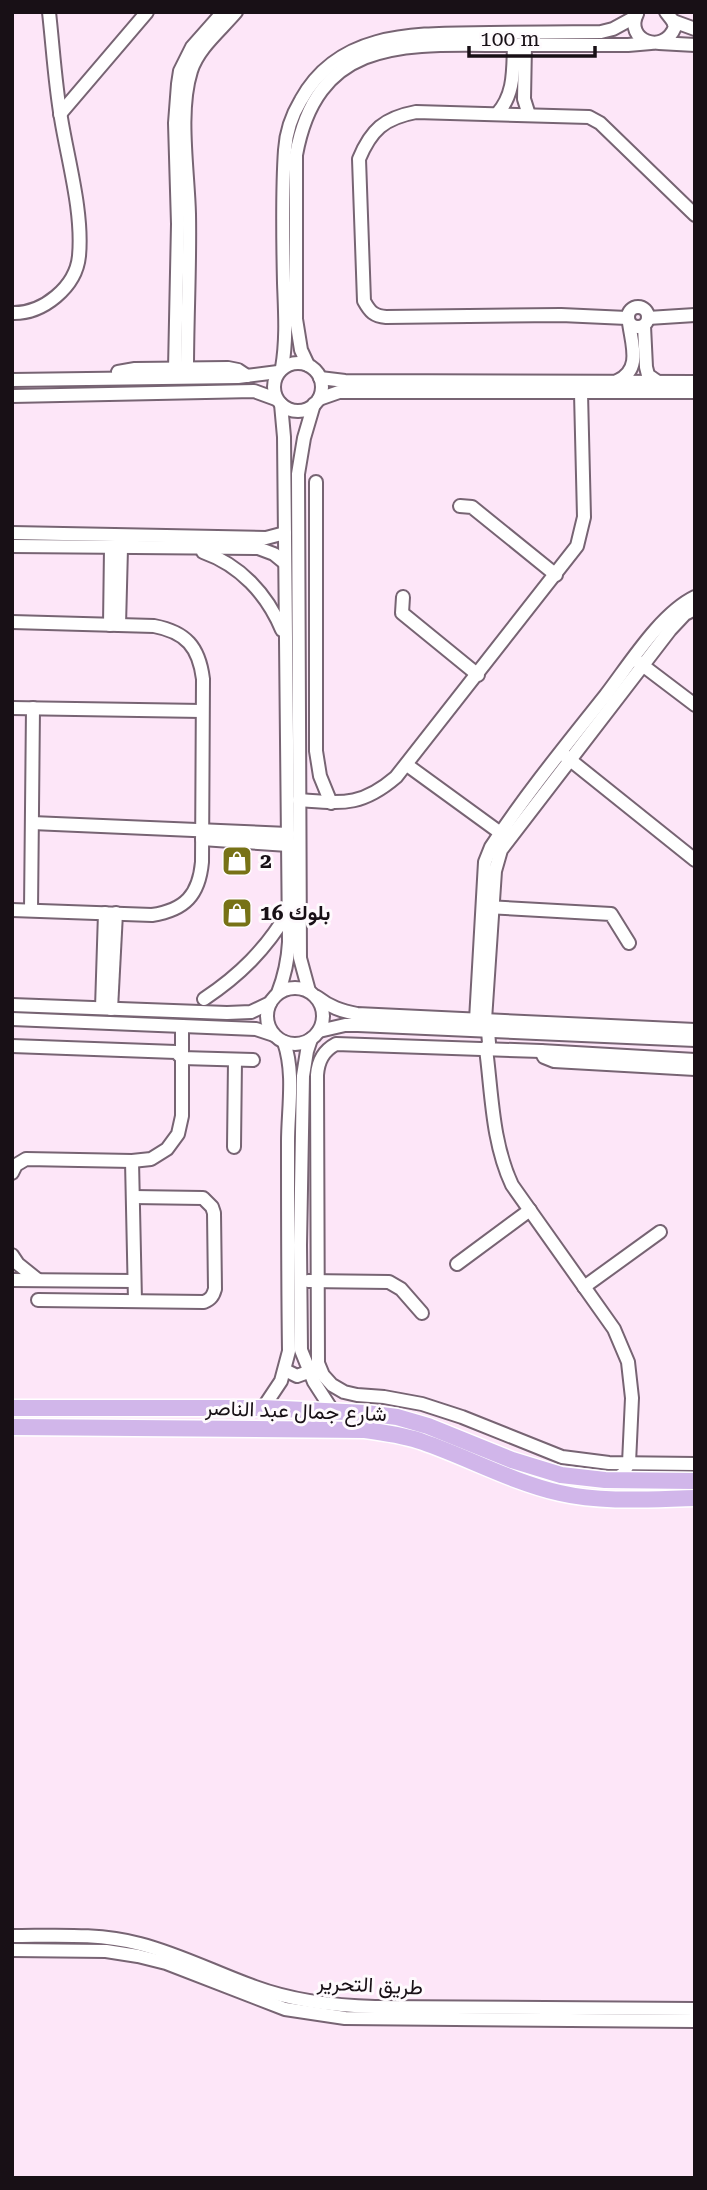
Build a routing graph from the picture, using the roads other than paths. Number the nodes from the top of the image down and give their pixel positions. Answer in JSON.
{"nodes":[{"id":1,"x":50,"y":12,"type":"edge"},
{"id":2,"x":147,"y":12,"type":"edge"},
{"id":3,"x":223,"y":12,"type":"edge"},
{"id":4,"x":236,"y":12,"type":"edge"},
{"id":5,"x":637,"y":14,"type":"edge"},
{"id":6,"x":669,"y":15,"type":"edge"},
{"id":7,"x":695,"y":29,"type":"edge"},
{"id":8,"x":654,"y":43,"type":"junction"},
{"id":9,"x":520,"y":45,"type":"junction"},
{"id":10,"x":695,"y":45,"type":"edge"},
{"id":11,"x":60,"y":114,"type":"junction"},
{"id":12,"x":498,"y":114,"type":"junction"},
{"id":13,"x":529,"y":115,"type":"junction"},
{"id":14,"x":181,"y":147,"type":"junction"},
{"id":15,"x":695,"y":215,"type":"edge"},
{"id":16,"x":12,"y":313,"type":"edge"},
{"id":17,"x":695,"y":315,"type":"edge"},
{"id":18,"x":628,"y":321,"type":"junction"},
{"id":19,"x":646,"y":322,"type":"junction"},
{"id":20,"x":308,"y":365,"type":"junction"},
{"id":21,"x":181,"y":369,"type":"junction"},
{"id":22,"x":280,"y":370,"type":"junction"},
{"id":23,"x":247,"y":377,"type":"junction"},
{"id":24,"x":107,"y":378,"type":"junction"},
{"id":25,"x":320,"y":378,"type":"junction"},
{"id":26,"x":12,"y":380,"type":"edge"},
{"id":27,"x":617,"y":381,"type":"junction"},
{"id":28,"x":658,"y":382,"type":"junction"},
{"id":29,"x":695,"y":382,"type":"edge"},
{"id":30,"x":695,"y":392,"type":"edge"},
{"id":31,"x":577,"y":393,"type":"junction"},
{"id":32,"x":12,"y":397,"type":"edge"},
{"id":33,"x":279,"y":401,"type":"junction"},
{"id":34,"x":317,"y":402,"type":"junction"},
{"id":35,"x":316,"y":482,"type":"dead end"},
{"id":36,"x":460,"y":506,"type":"dead end"},
{"id":37,"x":12,"y":533,"type":"edge"},
{"id":38,"x":285,"y":533,"type":"junction"},
{"id":39,"x":12,"y":546,"type":"edge"},
{"id":40,"x":116,"y":548,"type":"junction"},
{"id":41,"x":192,"y":549,"type":"junction"},
{"id":42,"x":285,"y":563,"type":"junction"},
{"id":43,"x":556,"y":575,"type":"junction"},
{"id":44,"x":403,"y":597,"type":"dead end"},
{"id":45,"x":695,"y":597,"type":"edge"},
{"id":46,"x":695,"y":609,"type":"edge"},
{"id":47,"x":12,"y":622,"type":"edge"},
{"id":48,"x":115,"y":625,"type":"junction"},
{"id":49,"x":285,"y":636,"type":"junction"},
{"id":50,"x":638,"y":662,"type":"junction"},
{"id":51,"x":478,"y":675,"type":"junction"},
{"id":52,"x":695,"y":705,"type":"edge"},
{"id":53,"x":12,"y":708,"type":"edge"},
{"id":54,"x":33,"y":708,"type":"junction"},
{"id":55,"x":202,"y":711,"type":"junction"},
{"id":56,"x":293,"y":733,"type":"junction"},
{"id":57,"x":565,"y":755,"type":"junction"},
{"id":58,"x":407,"y":765,"type":"junction"},
{"id":59,"x":299,"y":800,"type":"junction"},
{"id":60,"x":331,"y":803,"type":"junction"},
{"id":61,"x":32,"y":823,"type":"junction"},
{"id":62,"x":202,"y":834,"type":"junction"},
{"id":63,"x":505,"y":836,"type":"junction"},
{"id":64,"x":288,"y":840,"type":"junction"},
{"id":65,"x":695,"y":860,"type":"edge"},
{"id":66,"x":487,"y":907,"type":"junction"},
{"id":67,"x":12,"y":909,"type":"edge"},
{"id":68,"x":31,"y":910,"type":"junction"},
{"id":69,"x":289,"y":912,"type":"junction"},
{"id":70,"x":111,"y":913,"type":"junction"},
{"id":71,"x":629,"y":943,"type":"dead end"},
{"id":72,"x":313,"y":994,"type":"junction"},
{"id":73,"x":274,"y":998,"type":"junction"},
{"id":74,"x":204,"y":999,"type":"dead end"},
{"id":75,"x":12,"y":1005,"type":"edge"},
{"id":76,"x":106,"y":1009,"type":"junction"},
{"id":77,"x":12,"y":1019,"type":"edge"},
{"id":78,"x":482,"y":1025,"type":"junction"},
{"id":79,"x":177,"y":1026,"type":"junction"},
{"id":80,"x":695,"y":1030,"type":"edge"},
{"id":81,"x":315,"y":1035,"type":"junction"},
{"id":82,"x":279,"y":1038,"type":"junction"},
{"id":83,"x":695,"y":1040,"type":"edge"},
{"id":84,"x":12,"y":1046,"type":"edge"},
{"id":85,"x":486,"y":1049,"type":"junction"},
{"id":86,"x":541,"y":1051,"type":"junction"},
{"id":87,"x":178,"y":1055,"type":"junction"},
{"id":88,"x":235,"y":1059,"type":"junction"},
{"id":89,"x":253,"y":1060,"type":"dead end"},
{"id":90,"x":695,"y":1060,"type":"edge"},
{"id":91,"x":695,"y":1069,"type":"edge"},
{"id":92,"x":234,"y":1147,"type":"dead end"},
{"id":93,"x":132,"y":1161,"type":"junction"},
{"id":94,"x":12,"y":1173,"type":"edge"},
{"id":95,"x":133,"y":1197,"type":"junction"},
{"id":96,"x":530,"y":1210,"type":"junction"},
{"id":97,"x":660,"y":1232,"type":"dead end"},
{"id":98,"x":12,"y":1255,"type":"edge"},
{"id":99,"x":457,"y":1264,"type":"dead end"},
{"id":100,"x":12,"y":1280,"type":"edge"},
{"id":101,"x":39,"y":1280,"type":"junction"},
{"id":102,"x":85,"y":1281,"type":"junction"},
{"id":103,"x":134,"y":1281,"type":"junction"},
{"id":104,"x":301,"y":1281,"type":"junction"},
{"id":105,"x":316,"y":1282,"type":"junction"},
{"id":106,"x":584,"y":1287,"type":"junction"},
{"id":107,"x":38,"y":1300,"type":"dead end"},
{"id":108,"x":85,"y":1301,"type":"junction"},
{"id":109,"x":135,"y":1301,"type":"junction"},
{"id":110,"x":422,"y":1313,"type":"dead end"},
{"id":111,"x":285,"y":1370,"type":"junction"},
{"id":112,"x":308,"y":1372,"type":"junction"},
{"id":113,"x":12,"y":1408,"type":"edge"},
{"id":114,"x":97,"y":1408,"type":"junction"},
{"id":115,"x":131,"y":1408,"type":"junction"},
{"id":116,"x":263,"y":1408,"type":"junction"},
{"id":117,"x":334,"y":1413,"type":"junction"},
{"id":118,"x":12,"y":1427,"type":"edge"},
{"id":119,"x":100,"y":1428,"type":"junction"},
{"id":120,"x":130,"y":1428,"type":"junction"},
{"id":121,"x":629,"y":1463,"type":"junction"},
{"id":122,"x":695,"y":1464,"type":"edge"},
{"id":123,"x":614,"y":1480,"type":"junction"},
{"id":124,"x":645,"y":1481,"type":"junction"},
{"id":125,"x":695,"y":1481,"type":"edge"},
{"id":126,"x":695,"y":1498,"type":"edge"},
{"id":127,"x":12,"y":1936,"type":"edge"},
{"id":128,"x":12,"y":1950,"type":"edge"},
{"id":129,"x":695,"y":2009,"type":"edge"},
{"id":130,"x":695,"y":2021,"type":"edge"}],
"edges":[{"from":1,"to":11,"type":"street"},
{"from":2,"to":11,"type":"street"},
{"from":3,"to":14,"type":"street"},
{"from":4,"to":14,"type":"street"},
{"from":5,"to":8,"type":"street"},
{"from":5,"to":22,"type":"street"},
{"from":6,"to":7,"type":"street"},
{"from":6,"to":8,"type":"street"},
{"from":8,"to":9,"type":"street"},
{"from":8,"to":10,"type":"street"},
{"from":9,"to":12,"type":"street"},
{"from":9,"to":13,"type":"street"},
{"from":9,"to":20,"type":"street"},
{"from":11,"to":16,"type":"street"},
{"from":12,"to":13,"type":"street"},
{"from":12,"to":18,"type":"street"},
{"from":13,"to":15,"type":"street"},
{"from":14,"to":21,"type":"street"},
{"from":17,"to":19,"type":"street"},
{"from":18,"to":19,"type":"street"},
{"from":18,"to":19,"type":"street"},
{"from":18,"to":27,"type":"street"},
{"from":19,"to":28,"type":"street"},
{"from":20,"to":22,"type":"street"},
{"from":20,"to":25,"type":"street"},
{"from":21,"to":23,"type":"street"},
{"from":21,"to":24,"type":"street"},
{"from":22,"to":23,"type":"street"},
{"from":22,"to":33,"type":"street"},
{"from":23,"to":24,"type":"street"},
{"from":24,"to":26,"type":"street"},
{"from":25,"to":27,"type":"street"},
{"from":25,"to":34,"type":"street"},
{"from":27,"to":28,"type":"street"},
{"from":28,"to":29,"type":"street"},
{"from":30,"to":31,"type":"street"},
{"from":31,"to":34,"type":"street"},
{"from":31,"to":43,"type":"street"},
{"from":32,"to":33,"type":"street"},
{"from":33,"to":34,"type":"street"},
{"from":33,"to":38,"type":"street"},
{"from":34,"to":56,"type":"street"},
{"from":35,"to":60,"type":"street"},
{"from":36,"to":43,"type":"street"},
{"from":37,"to":38,"type":"street"},
{"from":38,"to":42,"type":"street"},
{"from":39,"to":40,"type":"street"},
{"from":40,"to":41,"type":"street"},
{"from":40,"to":48,"type":"street"},
{"from":41,"to":42,"type":"street"},
{"from":41,"to":49,"type":"street"},
{"from":42,"to":49,"type":"street"},
{"from":43,"to":51,"type":"street"},
{"from":44,"to":51,"type":"street"},
{"from":45,"to":50,"type":"street"},
{"from":46,"to":50,"type":"street"},
{"from":47,"to":48,"type":"street"},
{"from":48,"to":55,"type":"street"},
{"from":49,"to":56,"type":"street"},
{"from":50,"to":52,"type":"street"},
{"from":50,"to":57,"type":"street"},
{"from":51,"to":58,"type":"street"},
{"from":53,"to":54,"type":"street"},
{"from":54,"to":55,"type":"street"},
{"from":54,"to":61,"type":"street"},
{"from":55,"to":62,"type":"street"},
{"from":56,"to":59,"type":"street"},
{"from":56,"to":64,"type":"street"},
{"from":57,"to":63,"type":"street"},
{"from":57,"to":65,"type":"street"},
{"from":58,"to":60,"type":"street"},
{"from":58,"to":63,"type":"street"},
{"from":59,"to":60,"type":"street"},
{"from":59,"to":72,"type":"street"},
{"from":61,"to":62,"type":"street"},
{"from":61,"to":68,"type":"street"},
{"from":62,"to":64,"type":"street"},
{"from":62,"to":70,"type":"street"},
{"from":63,"to":66,"type":"street"},
{"from":64,"to":69,"type":"street"},
{"from":66,"to":71,"type":"street"},
{"from":66,"to":78,"type":"street"},
{"from":67,"to":68,"type":"street"},
{"from":68,"to":70,"type":"street"},
{"from":69,"to":73,"type":"street"},
{"from":69,"to":74,"type":"street"},
{"from":70,"to":76,"type":"street"},
{"from":72,"to":73,"type":"street"},
{"from":72,"to":78,"type":"street"},
{"from":72,"to":81,"type":"street"},
{"from":73,"to":76,"type":"street"},
{"from":73,"to":82,"type":"street"},
{"from":75,"to":76,"type":"street"},
{"from":77,"to":79,"type":"street"},
{"from":78,"to":80,"type":"street"},
{"from":78,"to":81,"type":"street"},
{"from":78,"to":83,"type":"street"},
{"from":78,"to":85,"type":"street"},
{"from":79,"to":82,"type":"street"},
{"from":79,"to":87,"type":"street"},
{"from":81,"to":82,"type":"street"},
{"from":81,"to":104,"type":"street"},
{"from":82,"to":111,"type":"street"},
{"from":84,"to":87,"type":"street"},
{"from":85,"to":86,"type":"street"},
{"from":85,"to":96,"type":"street"},
{"from":85,"to":105,"type":"street"},
{"from":86,"to":90,"type":"street"},
{"from":86,"to":91,"type":"street"},
{"from":87,"to":88,"type":"street"},
{"from":87,"to":93,"type":"street"},
{"from":88,"to":89,"type":"street"},
{"from":88,"to":92,"type":"street"},
{"from":93,"to":94,"type":"street"},
{"from":93,"to":95,"type":"street"},
{"from":95,"to":103,"type":"street"},
{"from":95,"to":109,"type":"street"},
{"from":96,"to":99,"type":"street"},
{"from":96,"to":106,"type":"street"},
{"from":97,"to":106,"type":"street"},
{"from":98,"to":101,"type":"street"},
{"from":100,"to":101,"type":"street"},
{"from":101,"to":102,"type":"street"},
{"from":102,"to":103,"type":"street"},
{"from":102,"to":108,"type":"street"},
{"from":103,"to":109,"type":"street"},
{"from":104,"to":105,"type":"street"},
{"from":104,"to":112,"type":"street"},
{"from":105,"to":110,"type":"street"},
{"from":105,"to":121,"type":"street"},
{"from":106,"to":121,"type":"street"},
{"from":107,"to":108,"type":"street"},
{"from":108,"to":109,"type":"street"},
{"from":111,"to":112,"type":"street"},
{"from":111,"to":116,"type":"street"},
{"from":112,"to":117,"type":"street"},
{"from":113,"to":114,"type":"main road","name":"شارع جمال عبد الناصر"},
{"from":114,"to":115,"type":"main road","name":"شارع جمال عبد الناصر"},
{"from":114,"to":119,"type":"main road"},
{"from":115,"to":116,"type":"main road","name":"شارع جمال عبد الناصر"},
{"from":115,"to":120,"type":"main road"},
{"from":116,"to":117,"type":"main road","name":"شارع جمال عبد الناصر"},
{"from":117,"to":123,"type":"main road","name":"شارع جمال عبد الناصر"},
{"from":118,"to":119,"type":"main road","name":"شارع جمال عبد الناصر"},
{"from":119,"to":120,"type":"main road","name":"شارع جمال عبد الناصر"},
{"from":120,"to":126,"type":"main road","name":"شارع جمال عبد الناصر"},
{"from":121,"to":122,"type":"street"},
{"from":121,"to":123,"type":"street"},
{"from":121,"to":124,"type":"street"},
{"from":123,"to":124,"type":"main road","name":"شارع جمال عبد الناصر"},
{"from":124,"to":125,"type":"main road","name":"شارع جمال عبد الناصر"},
{"from":127,"to":129,"type":"street","name":"طريق التحرير"},
{"from":128,"to":130,"type":"street","name":"طريق التحرير"}]}
